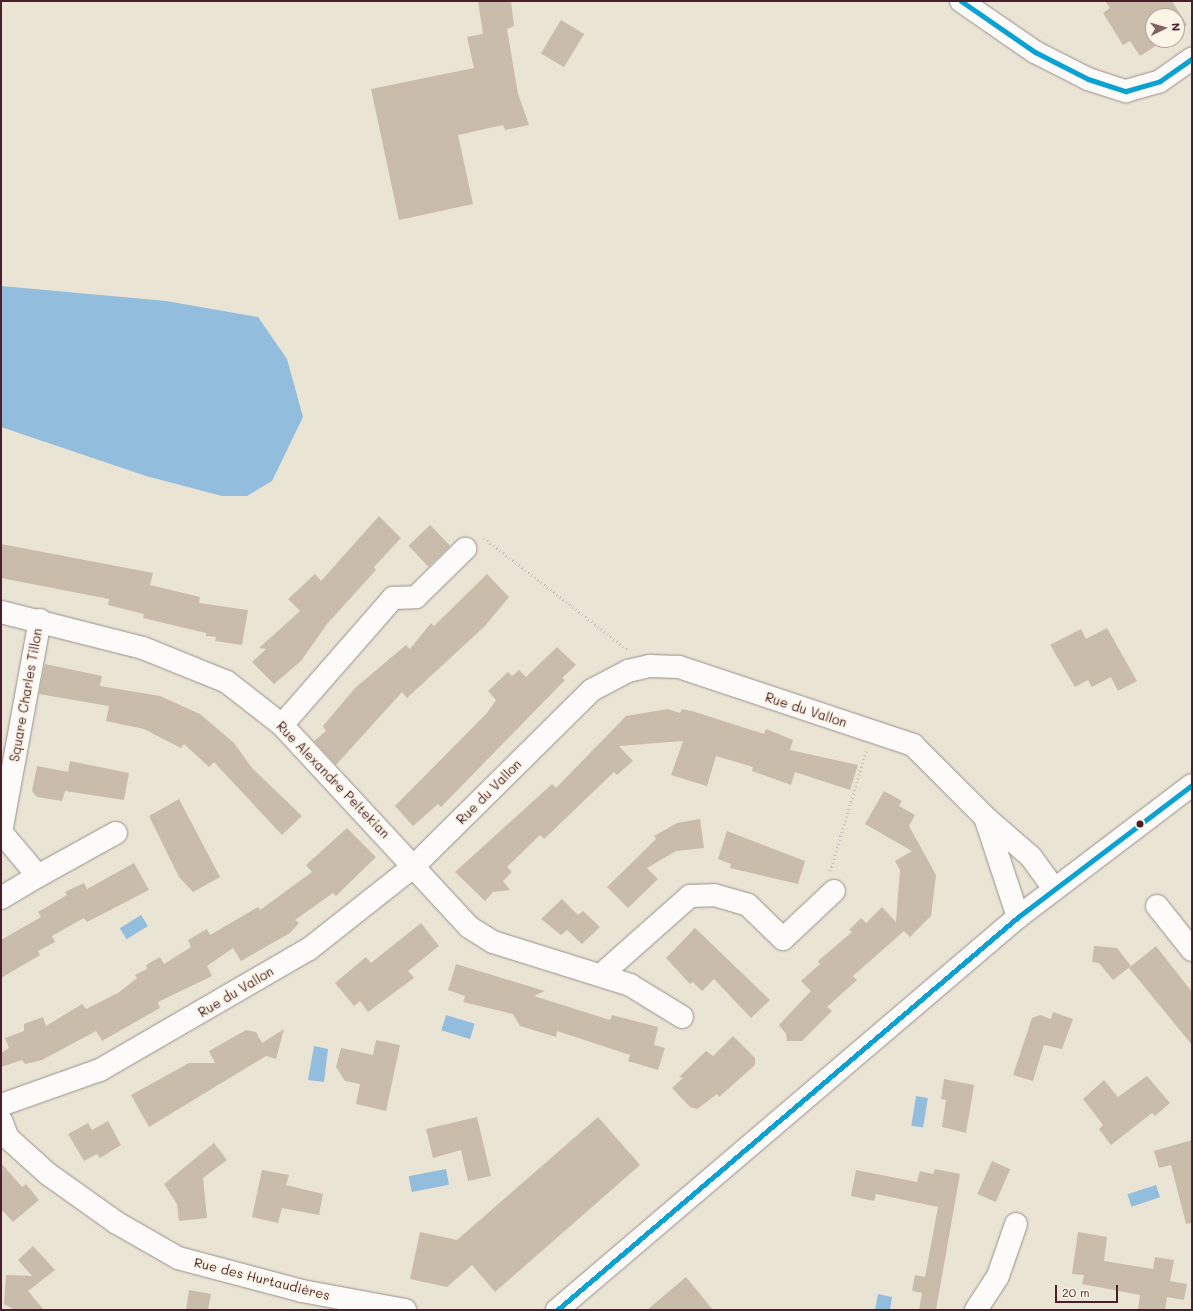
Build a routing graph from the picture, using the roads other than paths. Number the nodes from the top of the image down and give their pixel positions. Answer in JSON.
{"nodes":[{"id":1,"x":961,"y":1,"type":"edge"},
{"id":2,"x":1192,"y":59,"type":"edge"},
{"id":3,"x":465,"y":549,"type":"road end"},
{"id":4,"x":1,"y":612,"type":"edge"},
{"id":5,"x":40,"y":620,"type":"junction"},
{"id":6,"x":282,"y":725,"type":"junction"},
{"id":7,"x":1192,"y":785,"type":"edge"},
{"id":8,"x":985,"y":817,"type":"junction"},
{"id":9,"x":116,"y":833,"type":"dead end"},
{"id":10,"x":414,"y":866,"type":"junction"},
{"id":11,"x":38,"y":876,"type":"junction"},
{"id":12,"x":1054,"y":889,"type":"junction"},
{"id":13,"x":834,"y":891,"type":"road end"},
{"id":14,"x":1,"y":898,"type":"edge"},
{"id":15,"x":1157,"y":906,"type":"dead end"},
{"id":16,"x":1018,"y":917,"type":"junction"},
{"id":17,"x":1192,"y":950,"type":"edge"},
{"id":18,"x":602,"y":974,"type":"junction"},
{"id":19,"x":682,"y":1017,"type":"dead end"},
{"id":20,"x":1,"y":1105,"type":"edge"},
{"id":21,"x":1,"y":1120,"type":"edge"},
{"id":22,"x":1016,"y":1224,"type":"dead end"},
{"id":23,"x":406,"y":1310,"type":"edge"},
{"id":24,"x":557,"y":1310,"type":"edge"},
{"id":25,"x":976,"y":1310,"type":"edge"}],
"edges":[{"from":1,"to":2,"type":"street"},
{"from":3,"to":6,"type":"street"},
{"from":4,"to":5,"type":"street","name":"Rue Alexandre Peltekian"},
{"from":5,"to":6,"type":"street","name":"Rue Alexandre Peltekian"},
{"from":5,"to":11,"type":"street","name":"Square Charles Tillon"},
{"from":6,"to":10,"type":"street","name":"Rue Alexandre Peltekian"},
{"from":7,"to":12,"type":"street"},
{"from":8,"to":10,"type":"street","name":"Rue du Vallon"},
{"from":8,"to":12,"type":"street","name":"Rue du Vallon"},
{"from":8,"to":16,"type":"street","name":"Rue du Vallon"},
{"from":9,"to":11,"type":"street"},
{"from":10,"to":18,"type":"street","name":"Rue Alexandre Peltekian"},
{"from":10,"to":20,"type":"street","name":"Rue du Vallon"},
{"from":11,"to":14,"type":"street"},
{"from":12,"to":16,"type":"street"},
{"from":13,"to":18,"type":"street"},
{"from":15,"to":17,"type":"street"},
{"from":16,"to":24,"type":"street"},
{"from":18,"to":19,"type":"street","name":"Rue Alexandre Peltekian"},
{"from":21,"to":23,"type":"street","name":"Rue des Hurtaudières"},
{"from":22,"to":25,"type":"street"}]}
